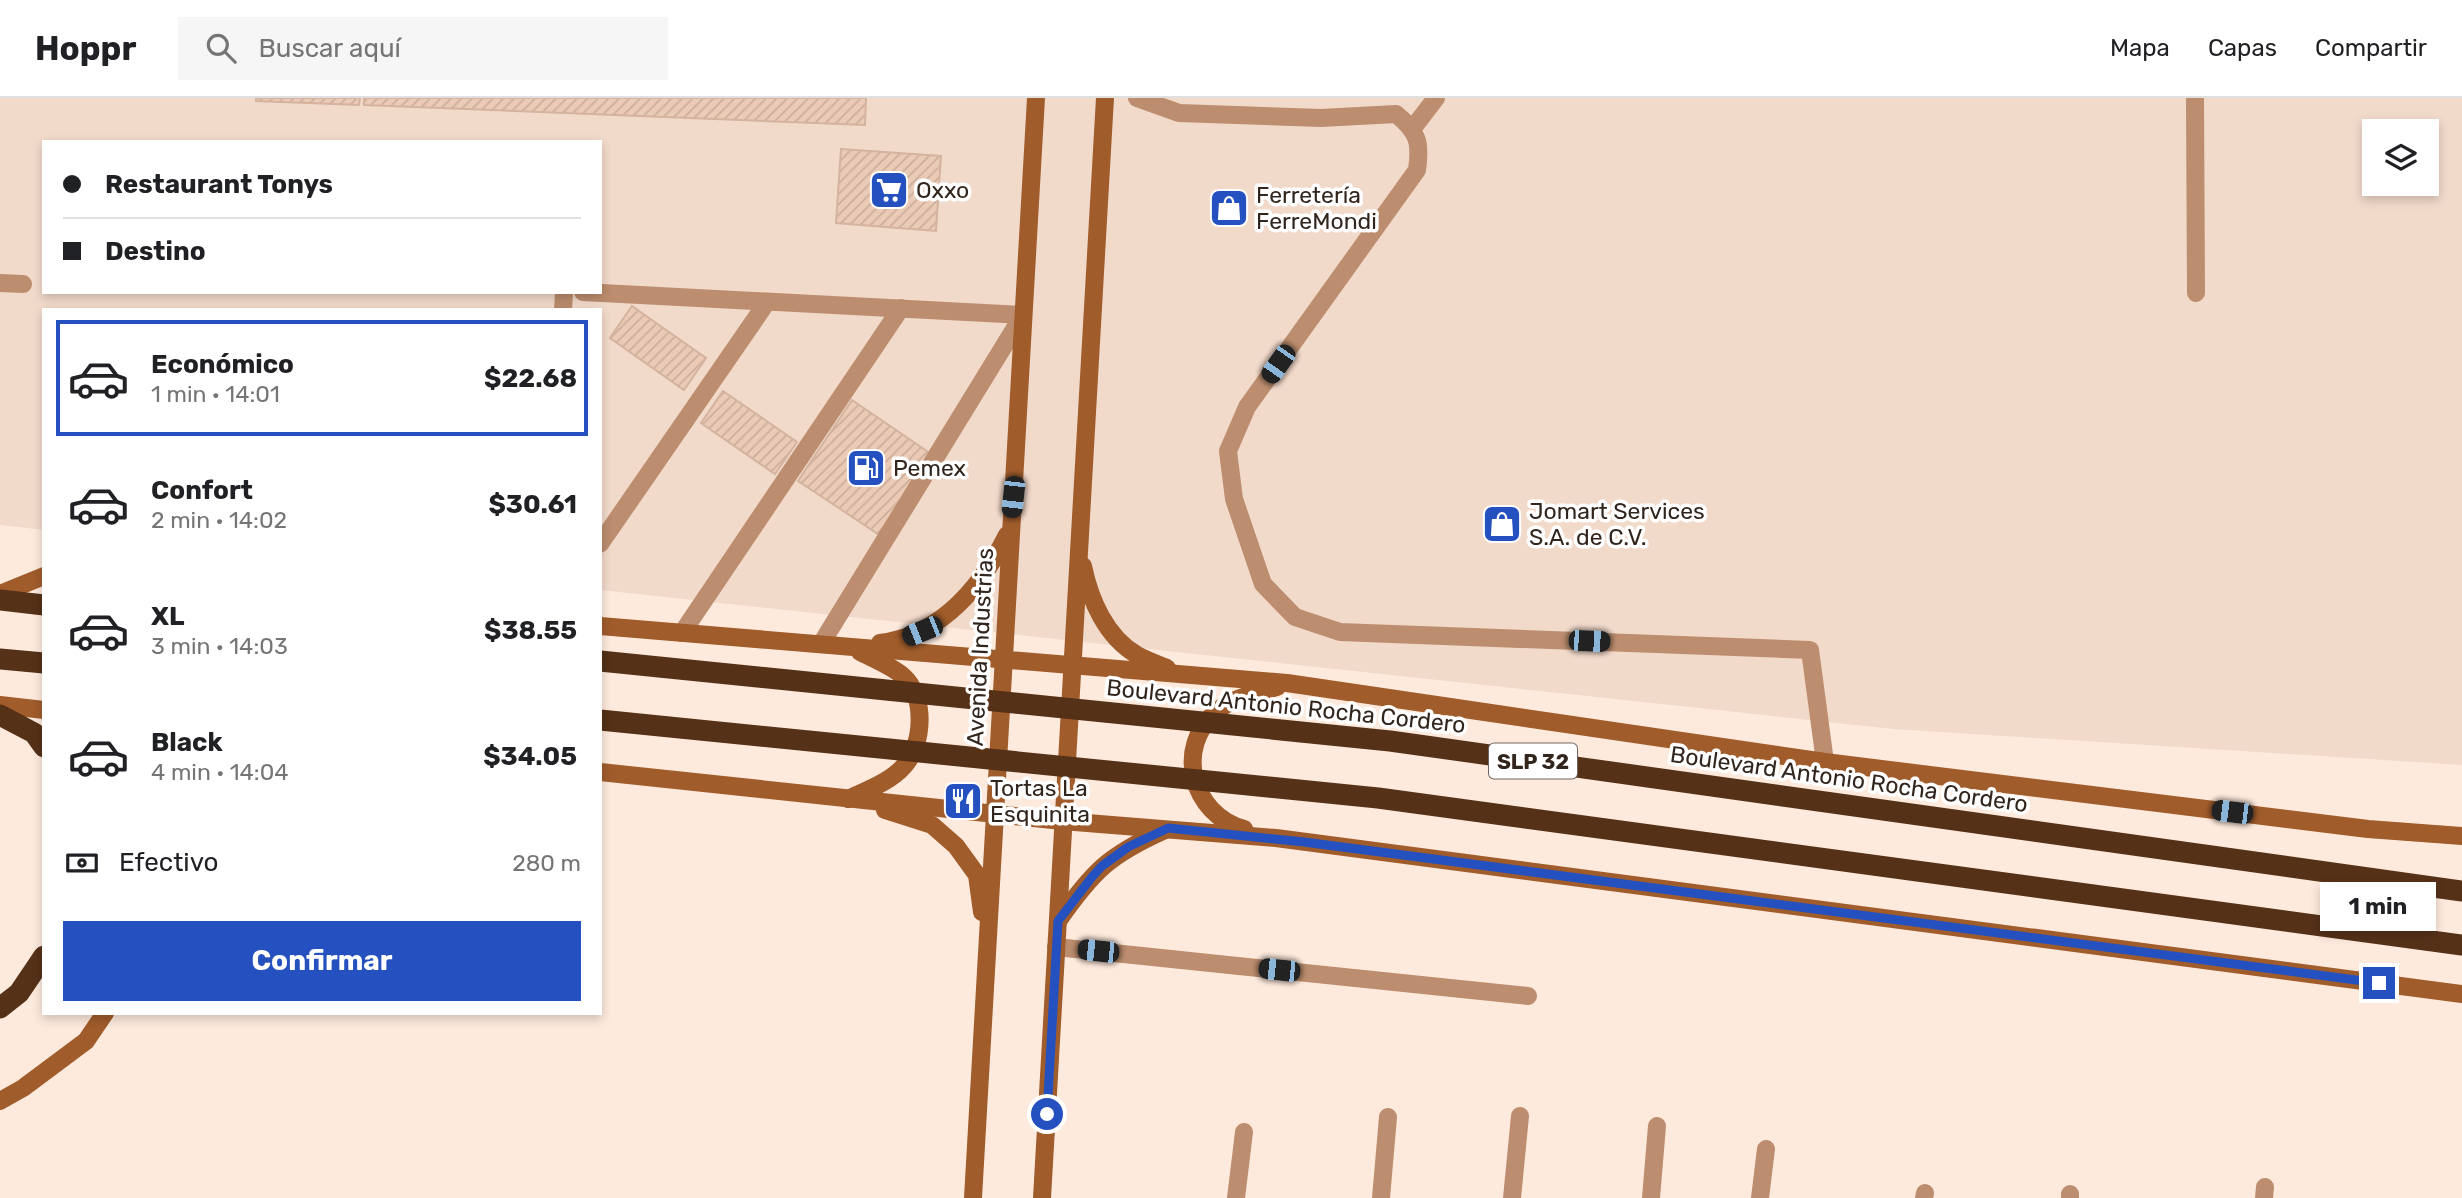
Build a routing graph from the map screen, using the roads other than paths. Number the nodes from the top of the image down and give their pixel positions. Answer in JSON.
{"nodes":[{"id":1,"x":1036,"y":98,"type":"edge"},
{"id":2,"x":1104,"y":98,"type":"edge"},
{"id":3,"x":1137,"y":98,"type":"edge"},
{"id":4,"x":1436,"y":98,"type":"edge"},
{"id":5,"x":2195,"y":98,"type":"edge"},
{"id":6,"x":1413,"y":128,"type":"junction"},
{"id":7,"x":0,"y":282,"type":"edge"},
{"id":8,"x":23,"y":284,"type":"dead end"},
{"id":9,"x":602,"y":293,"type":"edge"},
{"id":10,"x":2196,"y":293,"type":"dead end"},
{"id":11,"x":767,"y":302,"type":"junction"},
{"id":12,"x":901,"y":309,"type":"junction"},
{"id":13,"x":1023,"y":315,"type":"junction"},
{"id":14,"x":1013,"y":497,"type":"junction"},
{"id":15,"x":602,"y":541,"type":"edge"},
{"id":16,"x":1079,"y":546,"type":"junction"},
{"id":17,"x":42,"y":577,"type":"edge"},
{"id":18,"x":0,"y":594,"type":"edge"},
{"id":19,"x":0,"y":600,"type":"edge"},
{"id":20,"x":42,"y":604,"type":"edge"},
{"id":21,"x":602,"y":626,"type":"edge"},
{"id":22,"x":682,"y":633,"type":"junction"},
{"id":23,"x":821,"y":644,"type":"junction"},
{"id":24,"x":851,"y":647,"type":"junction"},
{"id":25,"x":0,"y":659,"type":"edge"},
{"id":26,"x":1004,"y":660,"type":"junction"},
{"id":27,"x":602,"y":661,"type":"edge"},
{"id":28,"x":42,"y":663,"type":"edge"},
{"id":29,"x":1073,"y":665,"type":"junction"},
{"id":30,"x":1180,"y":674,"type":"junction"},
{"id":31,"x":1287,"y":683,"type":"junction"},
{"id":32,"x":0,"y":705,"type":"edge"},
{"id":33,"x":42,"y":710,"type":"edge"},
{"id":34,"x":0,"y":715,"type":"edge"},
{"id":35,"x":602,"y":719,"type":"edge"},
{"id":36,"x":42,"y":744,"type":"edge"},
{"id":37,"x":1825,"y":762,"type":"junction"},
{"id":38,"x":602,"y":772,"type":"edge"},
{"id":39,"x":848,"y":799,"type":"junction"},
{"id":40,"x":995,"y":813,"type":"junction"},
{"id":41,"x":1062,"y":821,"type":"junction"},
{"id":42,"x":1168,"y":828,"type":"junction"},
{"id":43,"x":2462,"y":836,"type":"edge"},
{"id":44,"x":1276,"y":838,"type":"junction"},
{"id":45,"x":2462,"y":891,"type":"edge"},
{"id":46,"x":1058,"y":921,"type":"junction"},
{"id":47,"x":2462,"y":944,"type":"edge"},
{"id":48,"x":1056,"y":947,"type":"junction"},
{"id":49,"x":988,"y":948,"type":"junction"},
{"id":50,"x":42,"y":959,"type":"edge"},
{"id":51,"x":2462,"y":994,"type":"edge"},
{"id":52,"x":1528,"y":996,"type":"dead end"},
{"id":53,"x":0,"y":1007,"type":"edge"},
{"id":54,"x":104,"y":1015,"type":"edge"},
{"id":55,"x":0,"y":1101,"type":"edge"},
{"id":56,"x":1520,"y":1116,"type":"dead end"},
{"id":57,"x":1388,"y":1117,"type":"dead end"},
{"id":58,"x":1657,"y":1126,"type":"dead end"},
{"id":59,"x":1244,"y":1132,"type":"dead end"},
{"id":60,"x":1766,"y":1149,"type":"dead end"},
{"id":61,"x":973,"y":1198,"type":"edge"},
{"id":62,"x":1042,"y":1198,"type":"edge"},
{"id":63,"x":1236,"y":1198,"type":"edge"},
{"id":64,"x":1381,"y":1198,"type":"edge"},
{"id":65,"x":1512,"y":1198,"type":"edge"},
{"id":66,"x":1651,"y":1198,"type":"edge"},
{"id":67,"x":1760,"y":1198,"type":"edge"}],
"edges":[{"from":1,"to":13,"type":"main road","name":"Avenida Industrias"},
{"from":2,"to":16,"type":"main road"},
{"from":3,"to":6,"type":"street"},
{"from":4,"to":6,"type":"street"},
{"from":5,"to":10,"type":"street"},
{"from":6,"to":37,"type":"street"},
{"from":7,"to":8,"type":"street"},
{"from":9,"to":11,"type":"street"},
{"from":11,"to":12,"type":"street"},
{"from":11,"to":15,"type":"street"},
{"from":12,"to":13,"type":"street"},
{"from":12,"to":22,"type":"street"},
{"from":13,"to":14,"type":"main road","name":"Avenida Industrias"},
{"from":13,"to":23,"type":"street"},
{"from":14,"to":24,"type":"main road"},
{"from":14,"to":26,"type":"main road","name":"Avenida Industrias"},
{"from":16,"to":29,"type":"main road"},
{"from":16,"to":30,"type":"main road"},
{"from":17,"to":18,"type":"main road"},
{"from":19,"to":20,"type":"highway"},
{"from":21,"to":22,"type":"main road","name":"Boulevard Antonio Rocha Cordero","number":"SLP 32"},
{"from":22,"to":23,"type":"main road","name":"Boulevard Antonio Rocha Cordero","number":"SLP 32"},
{"from":23,"to":24,"type":"main road","name":"Boulevard Antonio Rocha Cordero","number":"SLP 32"},
{"from":24,"to":26,"type":"main road","name":"Boulevard Antonio Rocha Cordero","number":"SLP 32"},
{"from":24,"to":39,"type":"main road"},
{"from":25,"to":28,"type":"highway"},
{"from":26,"to":29,"type":"main road","name":"Boulevard Antonio Rocha Cordero","number":"SLP 32"},
{"from":26,"to":40,"type":"main road","name":"Avenida Industrias"},
{"from":27,"to":45,"type":"highway","name":"Boulevard Antonio Rocha Cordero","number":"SLP 32","bridge":true},
{"from":29,"to":30,"type":"main road","name":"Boulevard Antonio Rocha Cordero","number":"SLP 32"},
{"from":29,"to":41,"type":"main road"},
{"from":30,"to":31,"type":"main road","name":"Boulevard Antonio Rocha Cordero","number":"SLP 32"},
{"from":31,"to":37,"type":"main road","name":"Boulevard Antonio Rocha Cordero","number":"SLP 32"},
{"from":31,"to":44,"type":"main road"},
{"from":32,"to":33,"type":"main road"},
{"from":34,"to":36,"type":"highway"},
{"from":35,"to":47,"type":"highway","bridge":true},
{"from":37,"to":43,"type":"main road","name":"Boulevard Antonio Rocha Cordero","number":"SLP 32"},
{"from":38,"to":39,"type":"main road"},
{"from":39,"to":40,"type":"main road"},
{"from":39,"to":49,"type":"main road"},
{"from":40,"to":41,"type":"main road"},
{"from":40,"to":49,"type":"main road","name":"Avenida Industrias"},
{"from":41,"to":42,"type":"main road"},
{"from":41,"to":46,"type":"main road"},
{"from":42,"to":44,"type":"main road"},
{"from":42,"to":46,"type":"main road"},
{"from":44,"to":51,"type":"main road"},
{"from":46,"to":48,"type":"main road"},
{"from":48,"to":52,"type":"street"},
{"from":48,"to":62,"type":"main road"},
{"from":49,"to":61,"type":"main road","name":"Avenida Industrias"},
{"from":50,"to":53,"type":"highway"},
{"from":54,"to":55,"type":"main road"},
{"from":56,"to":65,"type":"street"},
{"from":57,"to":64,"type":"street"},
{"from":58,"to":66,"type":"street"},
{"from":59,"to":63,"type":"street"},
{"from":60,"to":67,"type":"street"}]}
